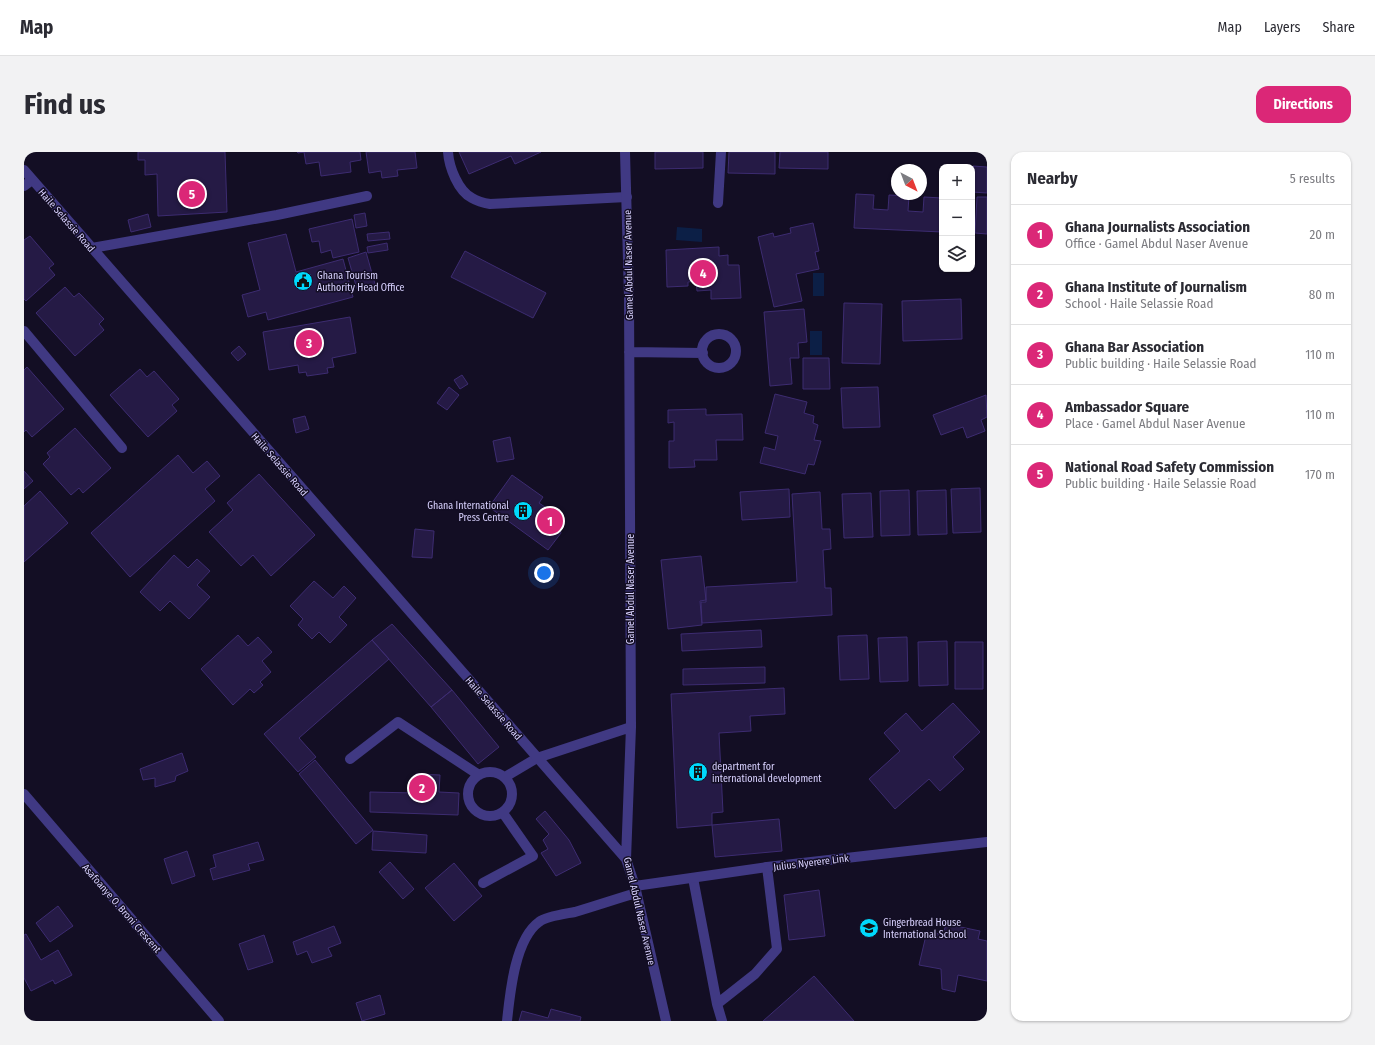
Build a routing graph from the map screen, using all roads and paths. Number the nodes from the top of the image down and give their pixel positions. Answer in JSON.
{"nodes":[{"id":1,"x":448,"y":152,"type":"edge"},
{"id":2,"x":626,"y":152,"type":"edge"},
{"id":3,"x":721,"y":152,"type":"edge"},
{"id":4,"x":24,"y":170,"type":"edge"},
{"id":5,"x":28,"y":183,"type":"edge"},
{"id":6,"x":367,"y":196,"type":"dead end"},
{"id":7,"x":626,"y":198,"type":"junction"},
{"id":8,"x":718,"y":203,"type":"dead end"},
{"id":9,"x":92,"y":248,"type":"junction"},
{"id":10,"x":24,"y":331,"type":"edge"},
{"id":11,"x":629,"y":352,"type":"junction"},
{"id":12,"x":702,"y":353,"type":"dead end"},
{"id":13,"x":122,"y":448,"type":"dead end"},
{"id":14,"x":631,"y":727,"type":"junction"},
{"id":15,"x":537,"y":758,"type":"junction"},
{"id":16,"x":350,"y":759,"type":"dead end"},
{"id":17,"x":478,"y":775,"type":"junction"},
{"id":18,"x":505,"y":777,"type":"junction"},
{"id":19,"x":24,"y":794,"type":"edge"},
{"id":20,"x":503,"y":813,"type":"junction"},
{"id":21,"x":987,"y":842,"type":"edge"},
{"id":22,"x":626,"y":859,"type":"junction"},
{"id":23,"x":767,"y":867,"type":"junction"},
{"id":24,"x":693,"y":878,"type":"junction"},
{"id":25,"x":483,"y":883,"type":"dead end"},
{"id":26,"x":635,"y":890,"type":"junction"},
{"id":27,"x":717,"y":1004,"type":"junction"},
{"id":28,"x":219,"y":1021,"type":"edge"},
{"id":29,"x":507,"y":1021,"type":"edge"},
{"id":30,"x":666,"y":1021,"type":"edge"},
{"id":31,"x":722,"y":1021,"type":"edge"}],
"edges":[{"from":1,"to":7,"type":"street"},
{"from":2,"to":7,"type":"street","name":"Gamel Abdul Naser Avenue"},
{"from":3,"to":8,"type":"street"},
{"from":4,"to":5,"type":"street","name":"Haile Selassie Road"},
{"from":5,"to":9,"type":"street","name":"Haile Selassie Road"},
{"from":6,"to":9,"type":"street"},
{"from":7,"to":11,"type":"street","name":"Gamel Abdul Naser Avenue"},
{"from":9,"to":15,"type":"street","name":"Haile Selassie Road"},
{"from":10,"to":13,"type":"street"},
{"from":11,"to":12,"type":"street"},
{"from":11,"to":14,"type":"street","name":"Gamel Abdul Naser Avenue"},
{"from":14,"to":15,"type":"street"},
{"from":14,"to":22,"type":"street","name":"Gamel Abdul Naser Avenue"},
{"from":15,"to":18,"type":"street"},
{"from":15,"to":22,"type":"street","name":"Haile Selassie Road"},
{"from":16,"to":17,"type":"street"},
{"from":17,"to":18,"type":"street"},
{"from":17,"to":20,"type":"street"},
{"from":18,"to":20,"type":"street"},
{"from":19,"to":28,"type":"street","name":"Asafoanye O. Broni Crescent"},
{"from":20,"to":25,"type":"street"},
{"from":21,"to":23,"type":"street","name":"Julius Nyerere Link"},
{"from":22,"to":26,"type":"street","name":"Gamel Abdul Naser Avenue"},
{"from":23,"to":24,"type":"street","name":"Julius Nyerere Link"},
{"from":23,"to":27,"type":"street"},
{"from":24,"to":26,"type":"street","name":"Julius Nyerere Link"},
{"from":24,"to":27,"type":"street"},
{"from":26,"to":29,"type":"street","name":"Julius Nyerere Link"},
{"from":26,"to":30,"type":"street","name":"Gamel Abdul Naser Avenue"},
{"from":27,"to":31,"type":"street"}]}
